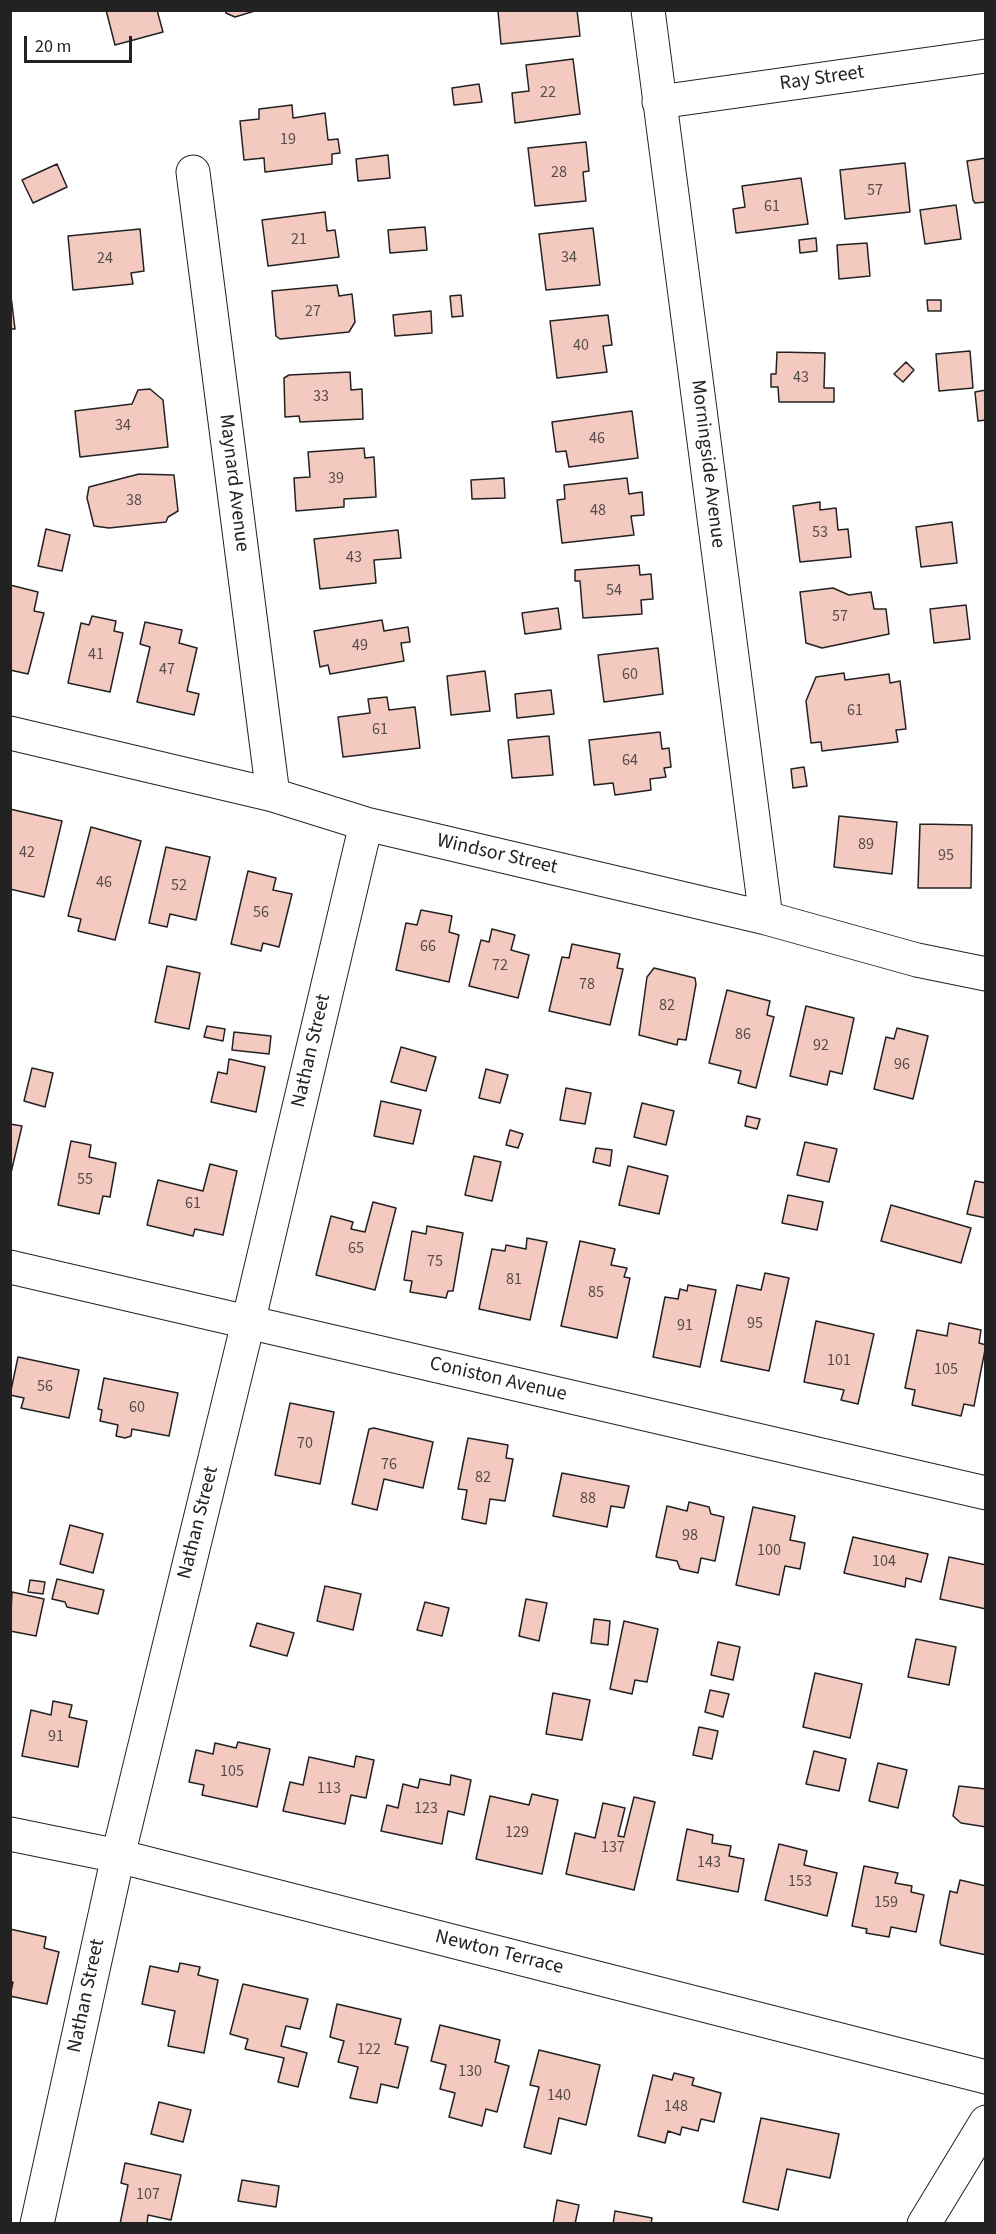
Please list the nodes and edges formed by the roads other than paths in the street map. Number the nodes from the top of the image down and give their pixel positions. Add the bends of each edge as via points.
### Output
1 (648, 10) edge
2 (986, 56) edge
3 (659, 102) junction
4 (193, 172) dead end
5 (10, 733) edge
6 (273, 795) junction
7 (366, 824) junction
8 (766, 918) junction
9 (986, 974) edge
10 (10, 1267) edge
11 (248, 1323) junction
12 (986, 1492) edge
13 (10, 1834) edge
14 (118, 1856) junction
15 (986, 2077) edge
16 (986, 2122) edge
17 (37, 2223) edge
18 (924, 2223) edge

1 - 3 street, Morningside Avenue
2 - 3 street, Ray Street
3 - 8 street, Morningside Avenue
4 - 6 street, Maynard Avenue
5 - 6 street, Windsor Street
6 - 7 street, Windsor Street
7 - 8 street, Windsor Street
7 - 11 street, Nathan Street
8 - 9 street, Windsor Street via 917,960
10 - 11 street, Coniston Avenue
11 - 12 street, Coniston Avenue
11 - 14 street, Nathan Street
13 - 14 street, Newton Terrace
14 - 15 street, Newton Terrace
14 - 17 street, Nathan Street
16 - 18 street

